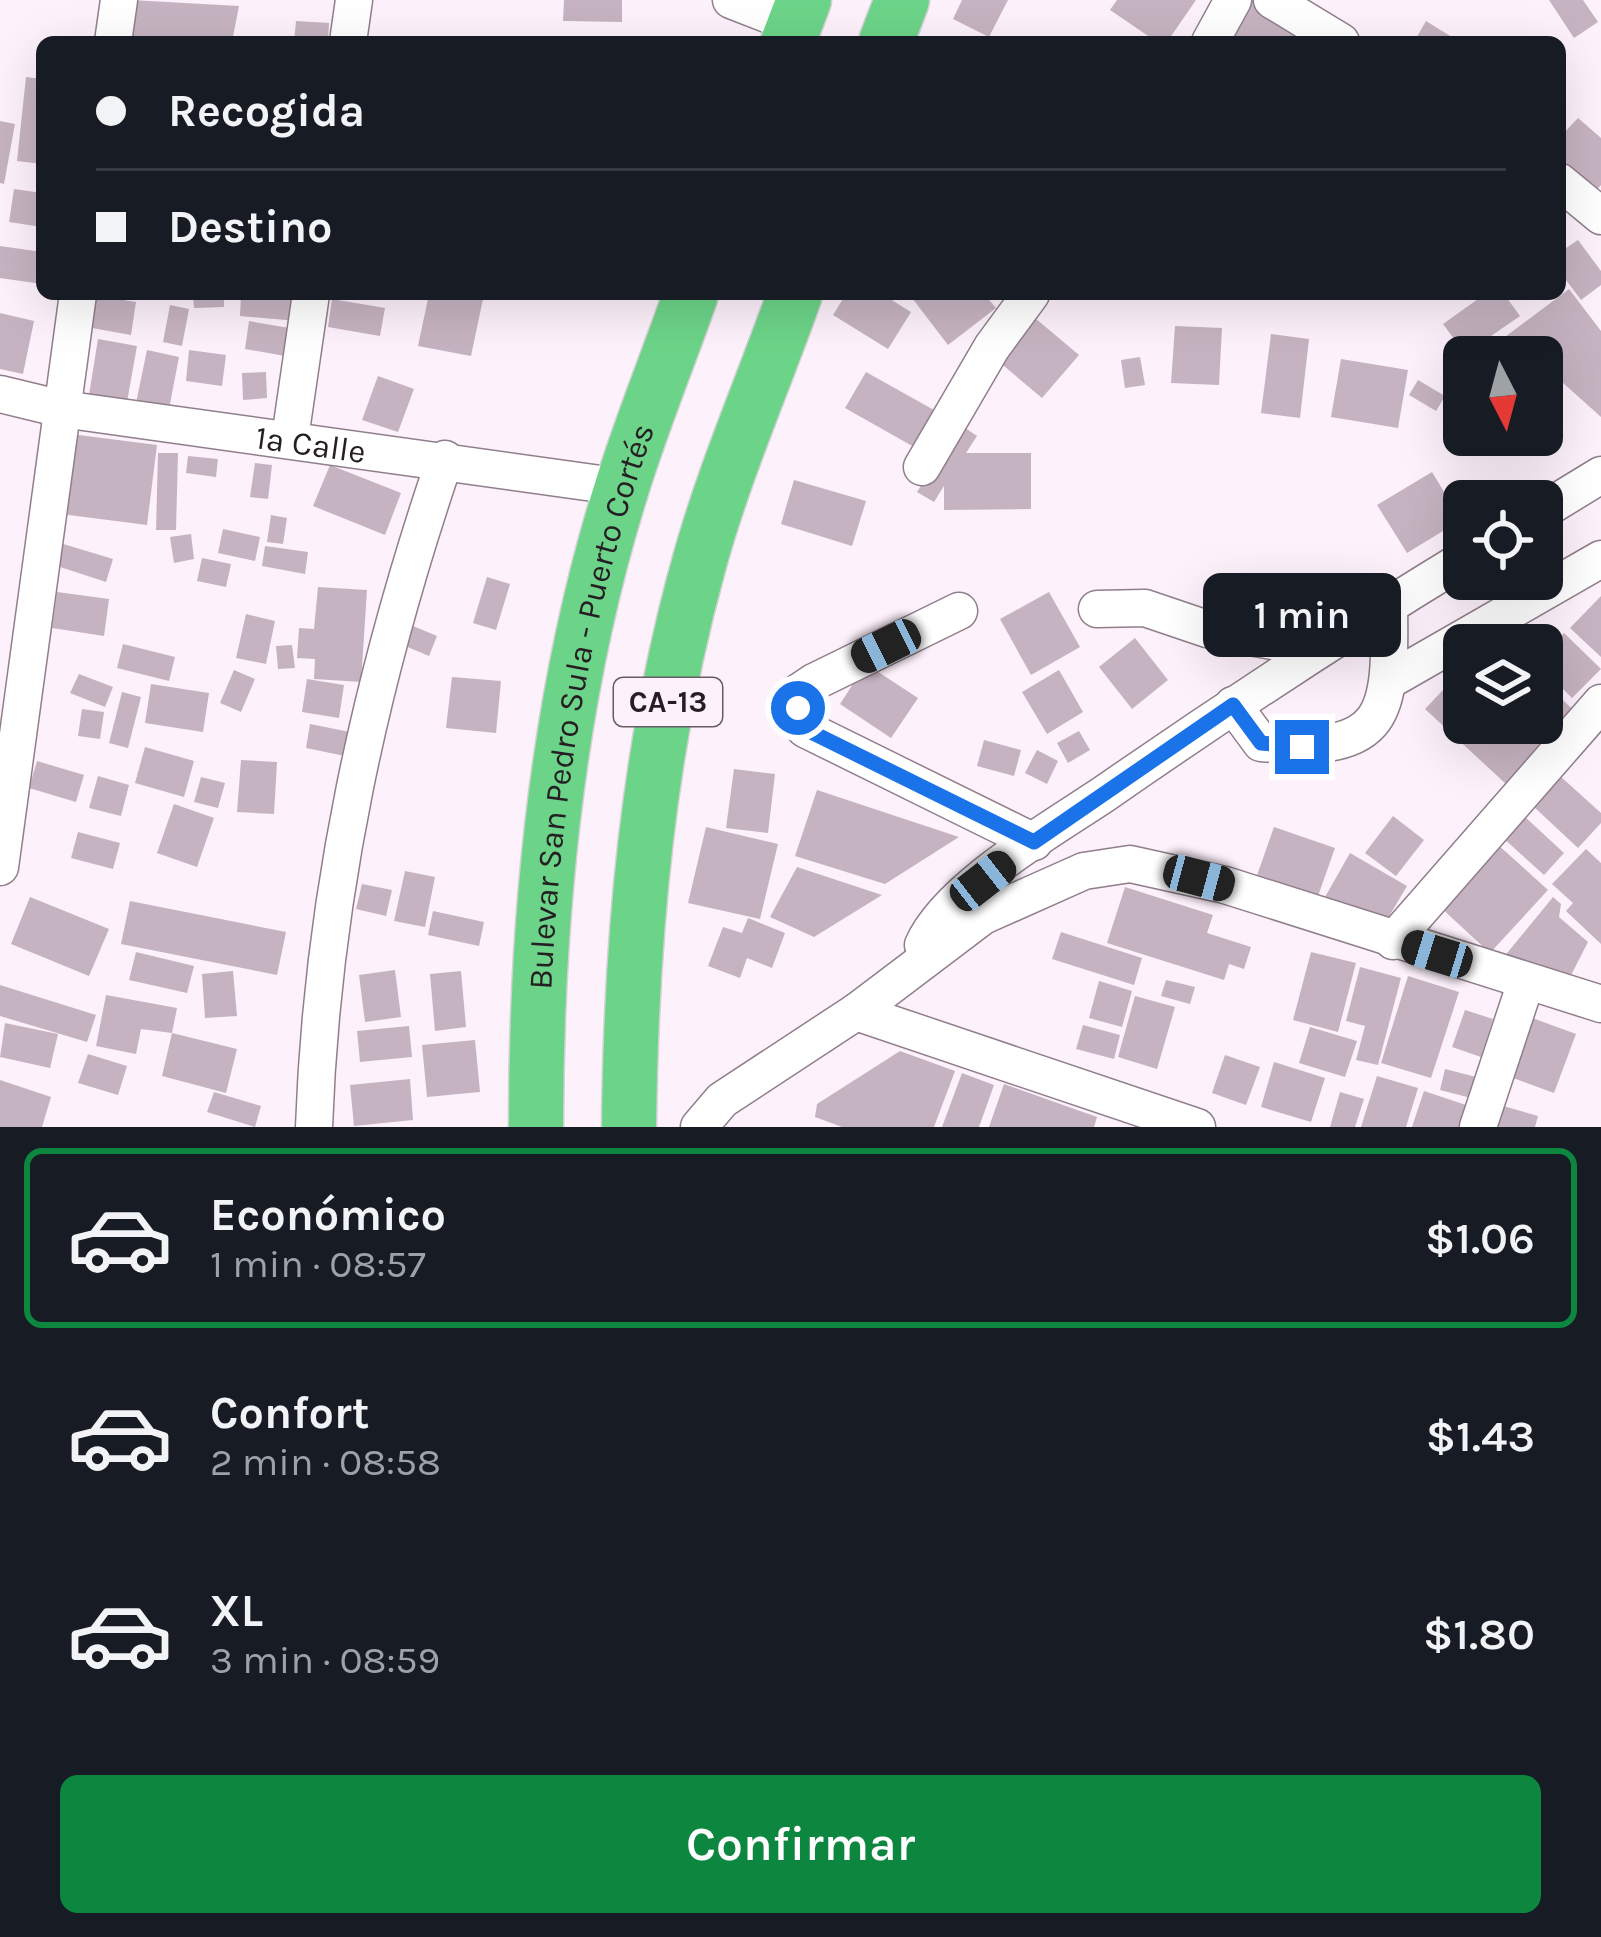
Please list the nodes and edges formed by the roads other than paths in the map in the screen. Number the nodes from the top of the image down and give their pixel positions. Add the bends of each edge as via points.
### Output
1 (119, 0) edge
2 (355, 0) edge
3 (731, 0) edge
4 (902, 0) edge
5 (1233, 0) edge
6 (1272, 0) edge
7 (796, 22) edge
8 (114, 36) edge
9 (349, 36) edge
10 (888, 36) edge
11 (1213, 36) edge
12 (1332, 36) edge
13 (1566, 187) edge
14 (1601, 216) edge
15 (77, 300) edge
16 (310, 300) edge
17 (689, 300) edge
18 (793, 300) edge
19 (1027, 300) edge
20 (0, 394) edge
21 (62, 409) junction
22 (290, 438) junction
23 (445, 459) junction
24 (922, 467) dead end
25 (1601, 475) edge
26 (622, 487) junction
27 (1563, 498) edge
28 (1601, 559) edge
29 (1443, 572) edge
30 (1388, 605) junction
31 (1097, 609) dead end
32 (959, 611) dead end
33 (1316, 649) junction
34 (1390, 680) junction
35 (1601, 704) edge
36 (1233, 705) junction
37 (1034, 842) junction
38 (0, 867) edge
39 (1393, 941) junction
40 (916, 968) junction
41 (1526, 982) junction
42 (1598, 998) edge
43 (856, 1012) junction
44 (314, 1127) edge
45 (536, 1127) edge
46 (629, 1127) edge
47 (699, 1127) edge
48 (1197, 1127) edge
49 (1478, 1127) edge

1 - 8 street
2 - 9 street
3 - 7 street
4 - 10 highway
5 - 11 street
6 - 12 street
13 - 14 street
15 - 21 street
16 - 22 street
17 - 26 highway, Bulevar San Pedro Sula - Puerto Cortés / CA-13
18 - 46 highway, CA-13 via 700,559 654,768 631,967
19 - 24 street
20 - 21 street, 1a Calle
21 - 22 street, 1a Calle
21 - 38 street
22 - 23 street, 1a Calle
23 - 26 street, 1a Calle
23 - 44 street via 394,610 347,819 318,1001
25 - 27 street
26 - 45 highway, Bulevar San Pedro Sula - Puerto Cortés / CA-13 via 578,675 550,861 536,1005
28 - 34 street
29 - 30 street
30 - 33 street
30 - 34 street
31 - 33 street via 1145,608
32 - 37 street via 799,692 799,718 805,729
33 - 36 street
34 - 36 street via 1384,709 1370,724 1302,747 1261,743
35 - 39 street
36 - 37 street
37 - 40 street via 958,901 925,939
39 - 40 street via 1226,885 1130,865 1034,889
39 - 41 street
40 - 43 street
41 - 42 street
41 - 49 street
43 - 47 street via 722,1100
43 - 48 street

